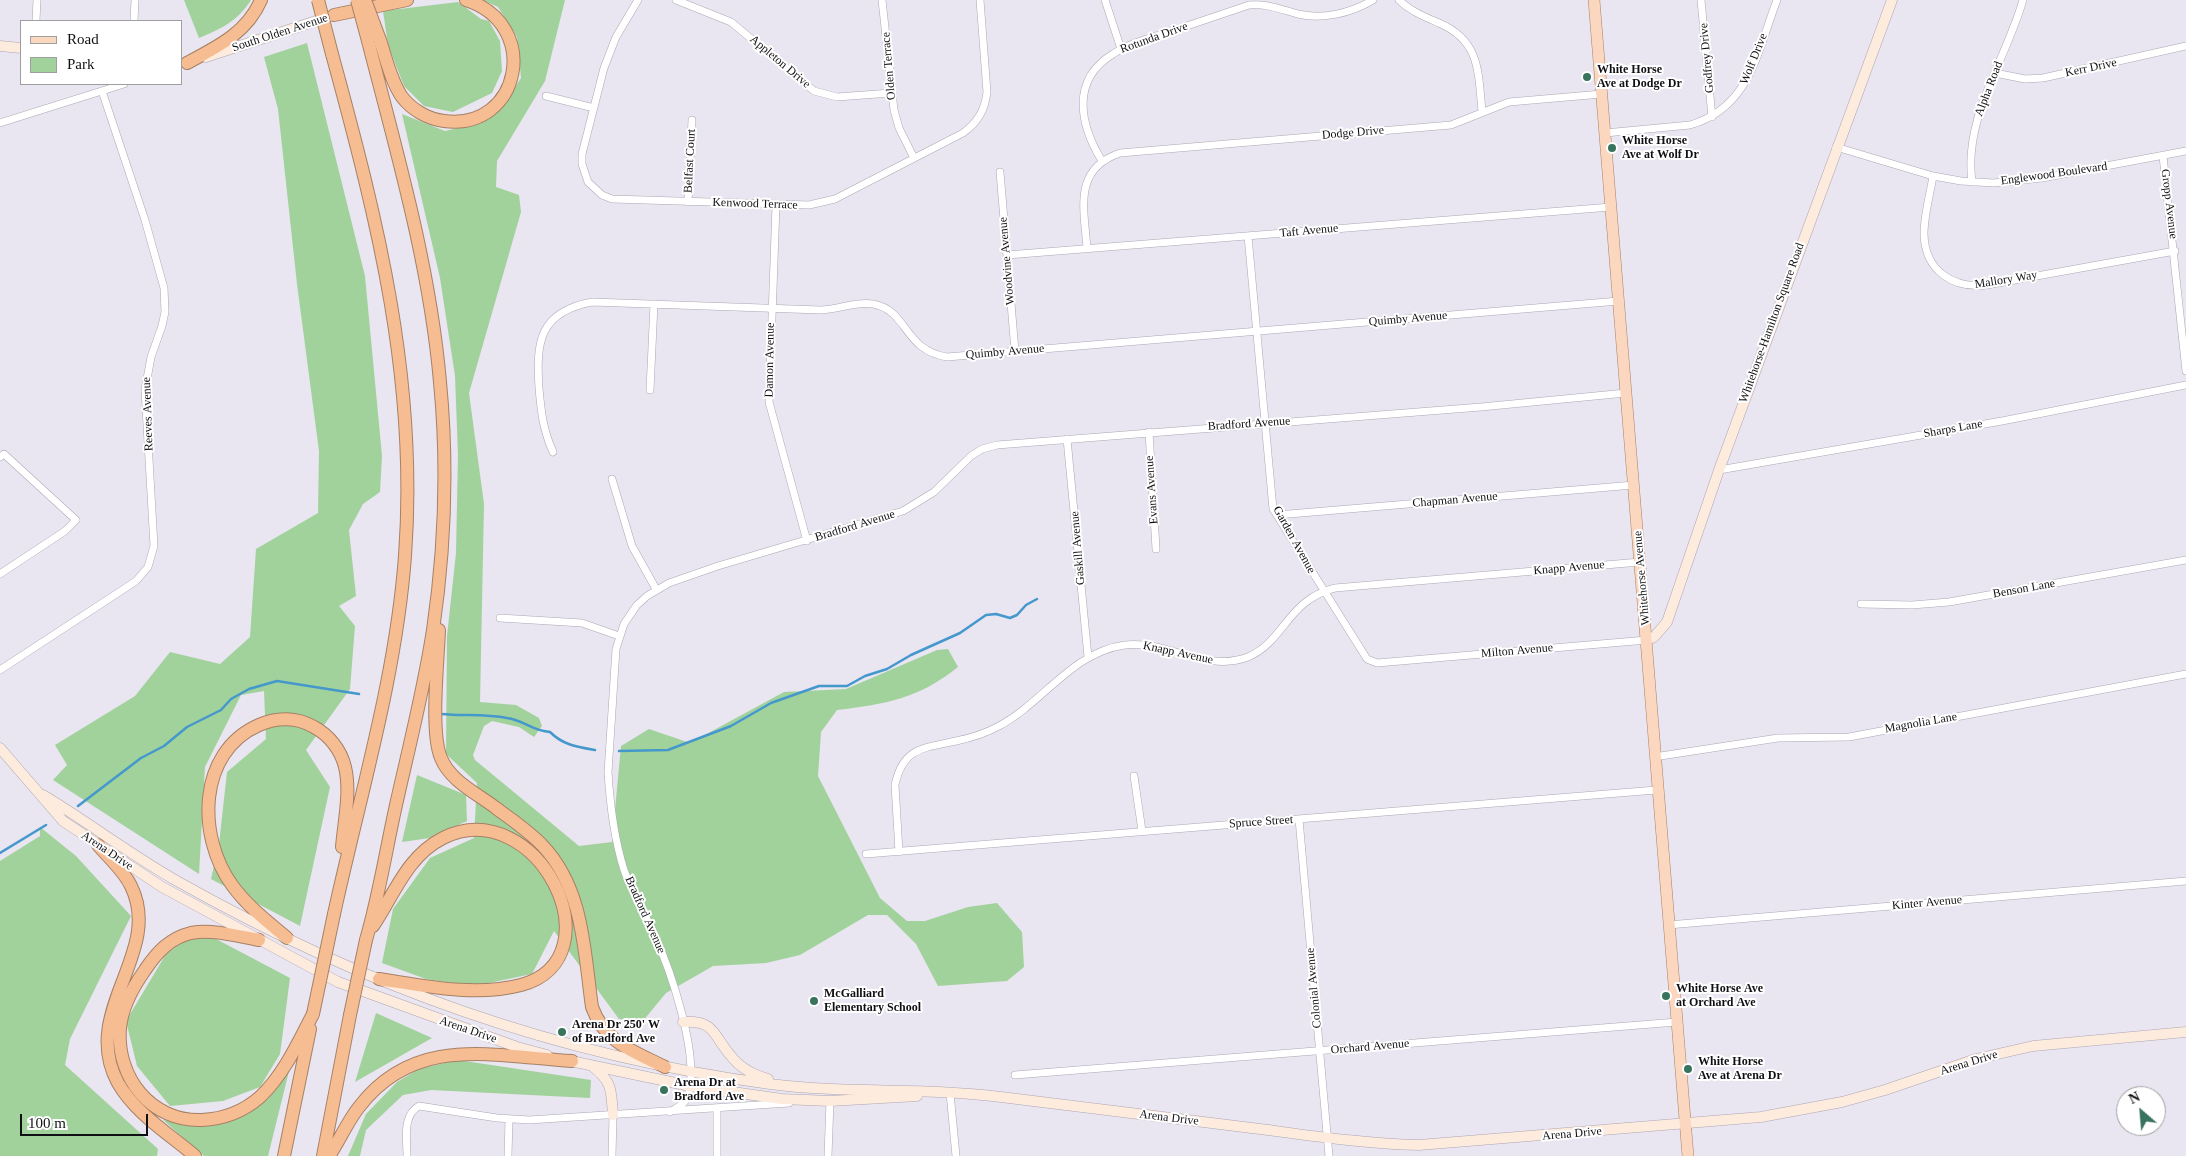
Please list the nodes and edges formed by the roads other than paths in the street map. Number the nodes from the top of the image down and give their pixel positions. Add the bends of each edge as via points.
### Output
1 (37, 0) edge
2 (135, 0) edge
3 (261, 0) edge
4 (318, 0) edge
5 (357, 0) edge
6 (365, 0) edge
7 (378, 0) edge
8 (407, 0) edge
9 (466, 0) edge
10 (638, 0) edge
11 (676, 0) edge
12 (882, 0) edge
13 (980, 0) edge
14 (1104, 0) edge
15 (1373, 0) edge
16 (1399, 0) edge
17 (1594, 0) edge
18 (1701, 0) edge
19 (1777, 0) edge
20 (1892, 0) edge
21 (2022, 0) edge
22 (1248, 2) edge
23 (334, 15) junction
24 (36, 20) edge
25 (134, 20) edge
26 (374, 40) junction
27 (0, 46) edge
28 (2186, 46) edge
29 (20, 48) edge
30 (1121, 49) junction
31 (183, 64) edge
32 (1995, 73) junction
33 (110, 86) edge
34 (102, 91) junction
35 (890, 94) junction
36 (1602, 94) junction
37 (546, 96) dead end
38 (594, 108) junction
39 (1482, 111) junction
40 (1712, 117) junction
41 (692, 120) dead end
42 (0, 123) edge
43 (1605, 133) junction
44 (1836, 147) junction
45 (2186, 151) edge
46 (2163, 156) junction
47 (914, 158) junction
48 (1102, 161) junction
49 (1000, 172) dead end
50 (1933, 176) junction
51 (1972, 182) junction
52 (688, 202) junction
53 (776, 205) junction
54 (1611, 207) junction
55 (1248, 236) junction
56 (1087, 248) junction
57 (2174, 250) junction
58 (1007, 255) junction
59 (1619, 301) junction
60 (654, 304) junction
61 (771, 307) junction
62 (1257, 331) junction
63 (1015, 351) junction
64 (2186, 371) edge
65 (2186, 385) edge
66 (650, 390) dead end
67 (1626, 393) junction
68 (1265, 423) junction
69 (1148, 432) junction
70 (1067, 439) junction
71 (553, 452) dead end
72 (2, 455) edge
73 (1719, 470) junction
74 (612, 479) dead end
75 (1634, 484) junction
76 (1277, 516) junction
77 (806, 541) junction
78 (442, 543) junction
79 (1156, 548) dead end
80 (2186, 560) edge
81 (1640, 562) junction
82 (0, 574) edge
83 (656, 589) junction
84 (1323, 591) junction
85 (1861, 604) dead end
86 (500, 618) dead end
87 (619, 636) junction
88 (1647, 640) junction
89 (1088, 657) junction
90 (1388, 662) joint
91 (0, 670) edge
92 (2186, 674) edge
93 (0, 748) edge
94 (1654, 757) junction
95 (1134, 776) dead end
96 (1656, 790) junction
97 (42, 795) junction
98 (1299, 819) junction
99 (1142, 831) junction
100 (98, 845) junction
101 (900, 852) junction
102 (866, 854) dead end
103 (2186, 881) edge
104 (340, 887) junction
105 (1668, 925) junction
106 (367, 937) junction
107 (287, 938) junction
108 (259, 940) junction
109 (378, 979) junction
110 (313, 1014) junction
111 (683, 1022) junction
112 (1678, 1022) junction
113 (2186, 1032) edge
114 (1320, 1051) junction
115 (572, 1061) junction
116 (590, 1064) junction
117 (665, 1067) junction
118 (692, 1071) junction
119 (1015, 1075) dead end
120 (690, 1086) junction
121 (790, 1086) junction
122 (950, 1093) junction
123 (814, 1101) junction
124 (830, 1101) junction
125 (718, 1109) junction
126 (670, 1112) junction
127 (613, 1115) junction
128 (509, 1119) junction
129 (1685, 1125) junction
130 (1328, 1138) junction
131 (195, 1156) edge
132 (284, 1156) edge
133 (323, 1156) edge
134 (329, 1156) edge
135 (407, 1156) edge
136 (508, 1156) edge
137 (612, 1156) edge
138 (717, 1156) edge
139 (828, 1156) edge
140 (956, 1156) edge
141 (1329, 1156) edge
142 (1688, 1156) edge

1 - 24 street
2 - 25 street
3 - 31 highway via 250,20 225,43
4 - 104 highway, bridge via 360,159 394,311 404,387 408,472 405,556 397,624
5 - 26 highway, bridge
6 - 26 highway, bridge
7 - 23 main road, South Olden Avenue
8 - 23 highway
9 - 26 highway via 481,6 502,24 514,58 507,90 492,108 482,114 450,122 418,112 396,86
10 - 38 street, Kenwood Terrace via 612,46
11 - 35 street, Appleton Drive via 730,22 814,91 837,97
12 - 35 street, Olden Terrace
13 - 47 street, Kenwood Terrace via 987,92 983,112 963,133
14 - 30 street
15 - 22 street, Rotunda Drive via 1348,12 1318,16
16 - 39 street via 1455,32 1471,49 1479,73
17 - 36 main road, Whitehorse Avenue
18 - 40 street, Godfrey Drive
19 - 40 street, Wolf Drive via 1747,81 1732,102
20 - 44 main road, Whitehorse-Hamilton Square Road
21 - 32 street, Alpha Road
22 - 30 street, Rotunda Drive
23 - 31 main road, South Olden Avenue
26 - 78 highway via 433,322 444,436
27 - 29 main road
28 - 32 street, Kerr Drive via 2043,78 2025,79
30 - 48 street, Rotunda Drive via 1099,65 1083,98 1087,132
32 - 51 street, Alpha Road via 1975,127 1970,161
33 - 34 street
34 - 42 street
34 - 91 street, Reeves Avenue via 164,288 165,312 151,356 145,390 154,536 152,557 136,581
35 - 47 street, Olden Terrace via 899,128
36 - 39 street, Dodge Drive via 1509,102
36 - 43 main road, Whitehorse Avenue
37 - 38 street
38 - 52 street, Kenwood Terrace via 582,164 594,189 612,199
39 - 48 street, Dodge Drive via 1451,125 1126,152
40 - 43 street, Wolf Drive via 1690,125
41 - 52 street, Belfast Court
43 - 54 main road, Whitehorse Avenue
44 - 50 street, Englewood Boulevard
44 - 73 main road, Whitehorse-Hamilton Square Road
45 - 46 street, Englewood Boulevard
46 - 51 street, Englewood Boulevard via 2016,182
46 - 57 street, Gropp Avenue
47 - 53 street, Kenwood Terrace via 823,204
48 - 56 street via 1090,175 1084,192
49 - 58 street, Woodvine Avenue
50 - 51 street, Englewood Boulevard
50 - 57 street, Mallory Way via 1924,232 1925,247 1936,268 1953,282 1988,285
52 - 53 street, Kenwood Terrace
53 - 61 street, Damon Avenue
54 - 55 street, Taft Avenue
54 - 59 main road, Whitehorse Avenue
55 - 56 street, Taft Avenue
55 - 62 street, Garden Avenue
56 - 58 street, Taft Avenue
57 - 64 street, Gropp Avenue
58 - 63 street, Woodvine Avenue
59 - 62 street, Quimby Avenue
59 - 67 main road, Whitehorse Avenue
60 - 61 street, Quimby Avenue
60 - 66 street
60 - 71 street, Quimby Avenue via 582,304 564,311 547,328 538,347 537,361 541,421
61 - 63 street, Quimby Avenue via 822,310 872,304 889,310 919,346 937,355 947,357
61 - 77 street, Damon Avenue via 769,402
62 - 63 street, Quimby Avenue
62 - 68 street, Garden Avenue
65 - 73 street, Sharps Lane
67 - 68 street, Bradford Avenue
67 - 75 main road, Whitehorse Avenue
68 - 69 street, Bradford Avenue
68 - 76 street, Garden Avenue via 1273,509
69 - 70 street, Bradford Avenue
69 - 79 street, Evans Avenue
70 - 77 street, Bradford Avenue via 982,449 934,492 903,511
70 - 89 street, Gaskill Avenue
72 - 82 street via 76,520 65,531
73 - 88 main road, Whitehorse-Hamilton Square Road via 1667,622
74 - 83 street via 632,546
75 - 76 street, Chapman Avenue
75 - 81 main road, Whitehorse Avenue
76 - 84 street, Garden Avenue
77 - 83 street, Bradford Avenue via 718,566
78 - 106 highway via 424,682
78 - 117 highway via 436,739 442,761 455,778 533,836 553,858 576,905 596,1017 610,1037
80 - 85 street, Benson Lane via 1948,602
81 - 84 street, Knapp Avenue
81 - 88 main road, Whitehorse Avenue
83 - 87 street, Bradford Avenue via 637,605
84 - 89 street, Knapp Avenue via 1296,609 1269,643 1237,660 1212,661 1141,644 1113,647
84 - 90 street, Garden Avenue via 1367,659
86 - 87 street via 582,623
87 - 111 street, Bradford Avenue via 608,772 611,814 624,869 664,956
88 - 90 street, Milton Avenue
88 - 94 main road, Whitehorse Avenue
89 - 101 street, Knapp Avenue via 1000,726 971,738 922,747 908,757 895,785
92 - 94 street, Magnolia Lane via 1849,736 1778,738
93 - 97 main road, Arena Drive
94 - 96 main road, Whitehorse Avenue
95 - 99 street
96 - 98 street, Spruce Street
96 - 105 main road, Whitehorse Avenue
97 - 100 main road, Arena Drive via 63,821
97 - 107 main road, Arena Drive via 176,880
98 - 99 street, Spruce Street
98 - 114 street, Colonial Avenue
99 - 101 street, Spruce Street
100 - 108 main road, Arena Drive via 162,887
100 - 131 highway via 128,881 139,912 137,940 110,1016 107,1044 112,1070 135,1106
101 - 102 street, Spruce Street
103 - 105 street, Kinter Avenue
104 - 107 highway via 347,779 341,756 332,741 319,730 299,721 276,720 254,728 232,744 217,766 210,794 209,826 217,858 232,885 245,901
104 - 110 highway, bridge
105 - 112 main road, Whitehorse Avenue
106 - 109 highway via 404,872 416,858 442,838 468,831 493,832 521,844 549,875 563,905 565,936 557,957 542,974 523,984 470,990
106 - 133 highway, bridge
107 - 109 main road, Arena Drive
108 - 110 highway via 193,933 171,941 155,956 128,999 120,1028 122,1058 137,1091 156,1108 181,1119 209,1120 237,1112 259,1098 278,1076
108 - 115 main road, Arena Drive via 338,982 517,1047
109 - 117 main road, Arena Drive via 509,1028 576,1048
110 - 132 highway
111 - 118 street, Bradford Avenue
111 - 121 main road via 699,1022 712,1028 725,1050 743,1067
112 - 114 street, Orchard Avenue
112 - 129 main road, Whitehorse Avenue
113 - 129 main road, Arena Drive via 2033,1046 1976,1059 1842,1102 1761,1117
114 - 119 street, Orchard Avenue via 1062,1075
114 - 130 street, Colonial Avenue
115 - 116 main road, Arena Drive
115 - 134 highway via 463,1054 423,1059 398,1071 374,1091 359,1107
116 - 120 main road, Arena Drive
116 - 127 main road via 610,1084
117 - 118 main road, Arena Drive
118 - 120 street, Bradford Avenue
118 - 121 main road, Arena Drive
120 - 123 main road, Arena Drive
120 - 126 street, Bradford Avenue via 680,1107
121 - 122 main road, Arena Drive
122 - 124 main road, Arena Drive
122 - 130 main road, Arena Drive
122 - 140 street
123 - 124 main road, Arena Drive
123 - 125 street
124 - 139 street
125 - 126 street
125 - 138 street
126 - 127 street
127 - 128 street
127 - 137 street
128 - 135 street via 419,1106 408,1118
128 - 136 street
129 - 130 main road, Arena Drive via 1419,1145
129 - 142 main road, Whitehorse Avenue
130 - 141 street, Colonial Avenue

